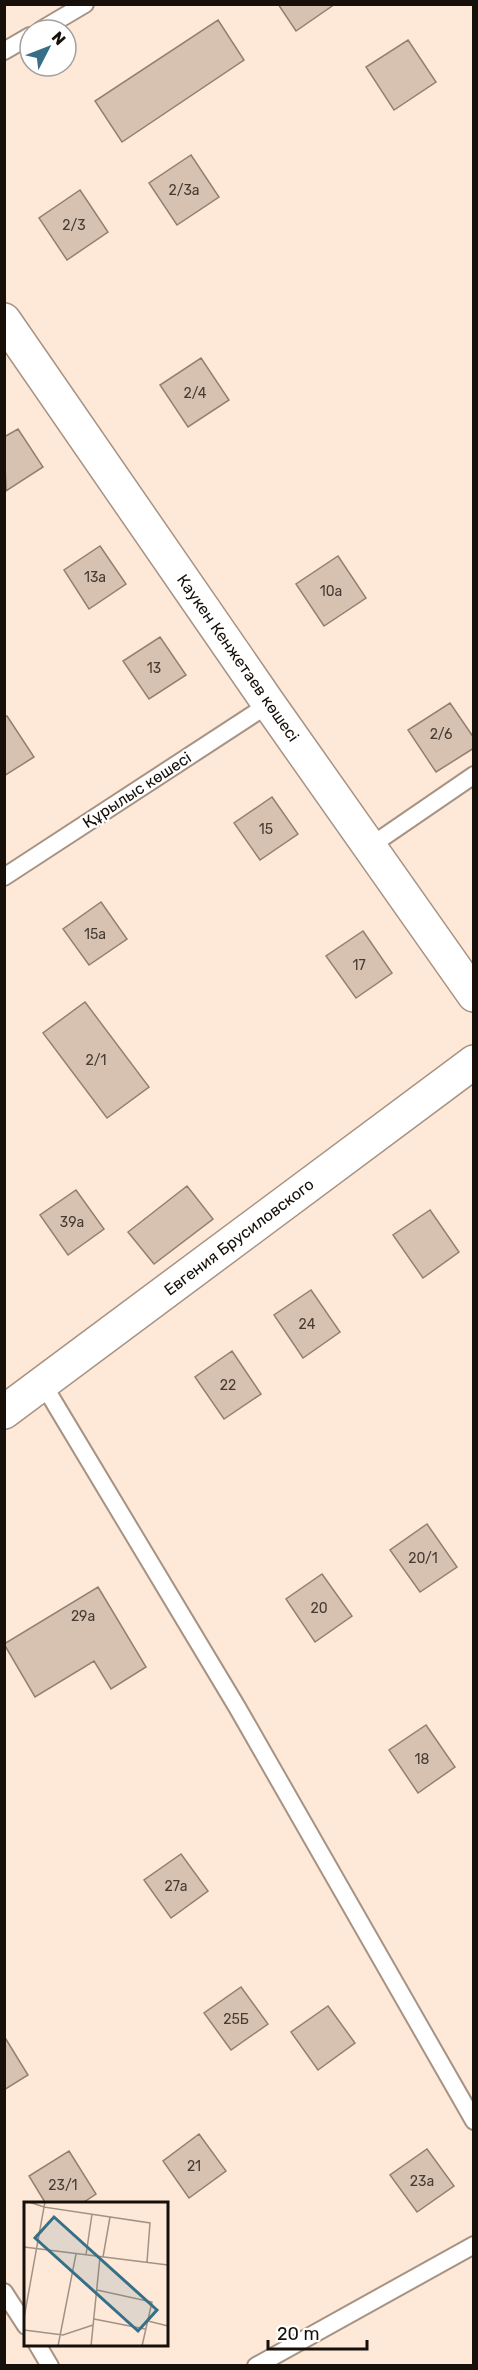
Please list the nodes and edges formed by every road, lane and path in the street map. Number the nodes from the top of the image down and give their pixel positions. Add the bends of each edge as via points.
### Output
1 (85, 4) edge
2 (61, 18) edge
3 (18, 43) edge
4 (4, 51) edge
5 (4, 320) edge
6 (269, 704) junction
7 (474, 775) edge
8 (369, 846) junction
9 (4, 877) edge
10 (474, 995) edge
11 (474, 1062) edge
12 (43, 1384) junction
13 (4, 1412) edge
14 (474, 2121) edge
15 (474, 2245) edge
16 (4, 2292) edge
17 (24, 2323) edge
18 (38, 2346) edge
19 (50, 2366) edge
20 (256, 2366) edge

1 - 2 lane
3 - 4 lane
5 - 6 street, Каукен Кенжетаев көшесі
6 - 8 street, Каукен Кенжетаев көшесі
6 - 9 lane, Құрылыс көшесі
7 - 8 lane
8 - 10 street, Каукен Кенжетаев көшесі
11 - 12 street, Евгения Брусиловского
12 - 13 street, Евгения Брусиловского
12 - 14 lane via 237,1707
15 - 20 lane
16 - 17 lane
18 - 19 lane

